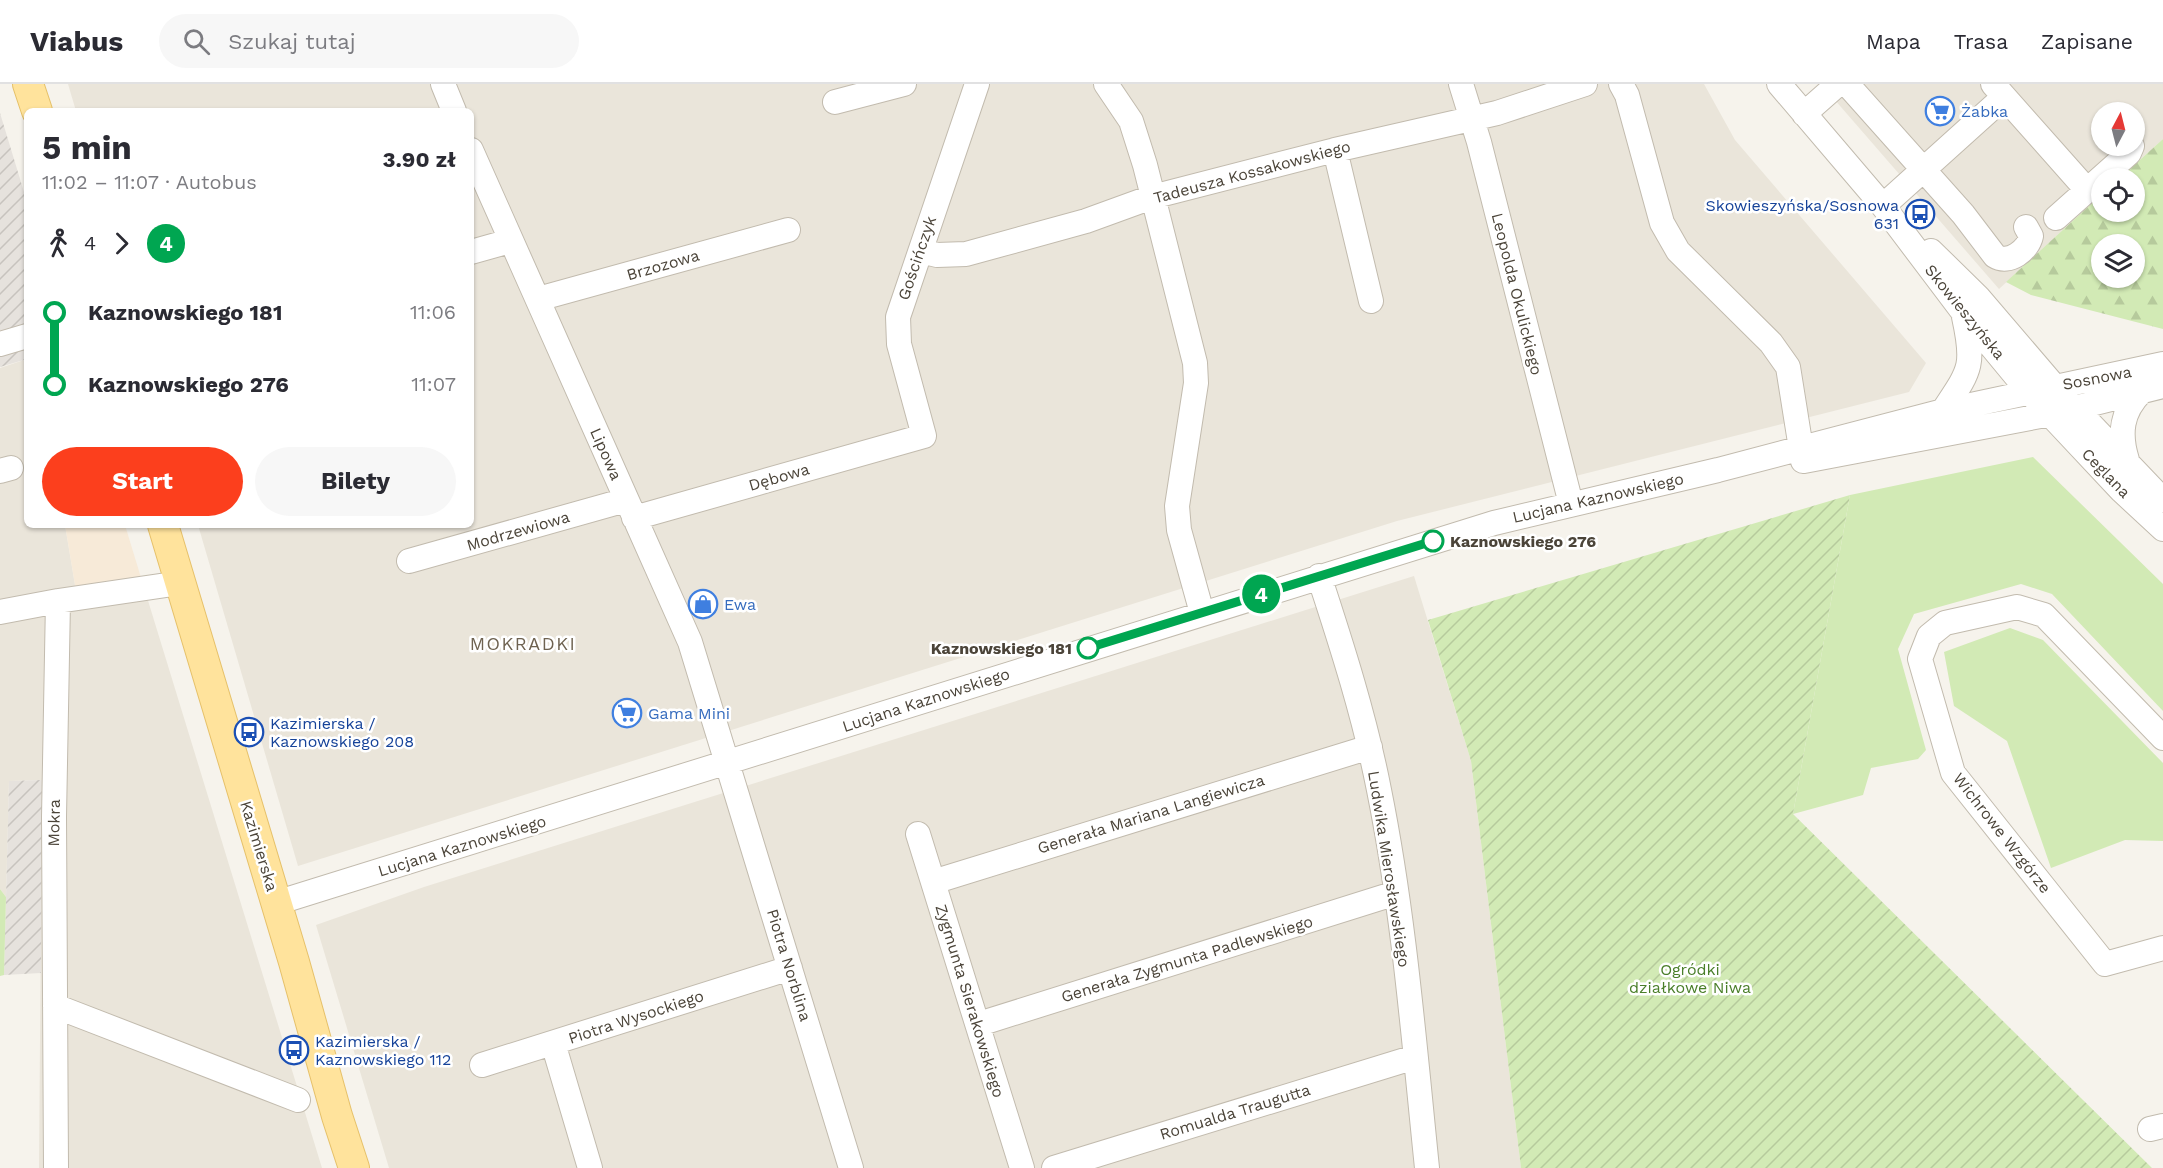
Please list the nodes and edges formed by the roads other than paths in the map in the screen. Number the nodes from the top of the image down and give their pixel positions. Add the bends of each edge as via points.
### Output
1 (28, 84) edge
2 (443, 84) edge
3 (903, 84) edge
4 (977, 84) edge
5 (1106, 84) edge
6 (1461, 84) edge
7 (1585, 84) edge
8 (1621, 84) edge
9 (1779, 84) edge
10 (1838, 84) edge
11 (1848, 84) edge
12 (1999, 91) edge
13 (835, 102) dead end
14 (36, 108) edge
15 (453, 108) edge
16 (1804, 114) junction
17 (1471, 118) junction
18 (1335, 150) junction
19 (2126, 156) edge
20 (474, 157) edge
21 (1923, 170) junction
22 (2086, 190) junction
23 (1152, 197) junction
24 (1883, 206) junction
25 (2056, 218) dead end
26 (2026, 227) dead end
27 (788, 230) dead end
28 (510, 241) junction
29 (921, 250) junction
30 (474, 251) edge
31 (538, 298) junction
32 (1371, 301) dead end
33 (1963, 312) junction
34 (24, 337) edge
35 (0, 344) edge
36 (2163, 364) edge
37 (2055, 387) junction
38 (2152, 389) edge
39 (2030, 393) junction
40 (2076, 408) junction
41 (1943, 411) junction
42 (2051, 414) junction
43 (924, 436) joint
44 (1802, 454) junction
45 (2127, 460) junction
46 (2163, 500) edge
47 (1571, 504) junction
48 (630, 509) junction
49 (164, 528) edge
50 (2163, 529) edge
51 (409, 561) dead end
52 (1319, 576) junction
53 (180, 583) junction
54 (58, 601) junction
55 (0, 612) edge
56 (1202, 613) junction
57 (2163, 738) edge
58 (1370, 747) junction
59 (727, 762) junction
60 (918, 834) dead end
61 (933, 882) junction
62 (1396, 893) junction
63 (276, 903) junction
64 (2163, 948) edge
65 (790, 968) junction
66 (55, 1006) junction
67 (979, 1024) junction
68 (553, 1043) junction
69 (1415, 1057) junction
70 (482, 1065) dead end
71 (298, 1100) dead end
72 (56, 1168) edge
73 (354, 1168) edge
74 (590, 1168) edge
75 (851, 1168) edge
76 (1022, 1168) edge
77 (1054, 1168) edge
78 (1427, 1168) edge

1 - 14 main road
2 - 15 street
3 - 13 street
4 - 29 street, Gościńczyk
5 - 23 street via 1131,121
6 - 17 street, Leopolda Okulickiego
7 - 17 street, Tadeusza Kossakowskiego
8 - 44 street via 1662,223 1678,251 1781,355 1788,367
9 - 16 street, Skowieszyńska
10 - 16 street
11 - 21 street
12 - 21 street
12 - 22 street
16 - 24 street, Skowieszyńska
17 - 18 street, Tadeusza Kossakowskiego
17 - 47 street, Leopolda Okulickiego
18 - 23 street, Tadeusza Kossakowskiego
18 - 32 street
19 - 22 street
20 - 28 street, Lipowa
21 - 24 street
21 - 26 street via 2001,260 2011,259 2029,244 2031,236
22 - 25 street
23 - 29 street, Tadeusza Kossakowskiego via 1086,221 966,254 937,255
23 - 56 street via 1195,363 1196,383 1177,506 1179,530
24 - 33 street, Skowieszyńska
24 - 37 street, Skowieszyńska via 1978,297
27 - 31 street, Brzozowa
28 - 30 street
28 - 31 street, Lipowa
29 - 43 street, Gościńczyk via 901,306 898,329
31 - 48 street, Lipowa
33 - 39 street, Skowieszyńska
33 - 41 street via 1971,350 1968,370
34 - 35 street
36 - 37 street, Sosnowa
37 - 39 street, Sosnowa
37 - 40 street, Ceglana
38 - 40 street, Sosnowa
38 - 45 street via 2131,402 2124,419 2121,438
39 - 41 street, Lucjana Kaznowskiego
39 - 42 street, Skowieszyńska
40 - 42 street, Sosnowa
40 - 45 street, Ceglana
41 - 44 street, Lucjana Kaznowskiego
42 - 44 street, Lucjana Kaznowskiego
42 - 50 street, Ceglana
43 - 48 street, Dębowa
44 - 47 street, Lucjana Kaznowskiego
45 - 46 street, Ceglana
47 - 52 street, Lucjana Kaznowskiego
48 - 51 street, Modrzewiowa
48 - 59 street, Lipowa via 690,642
49 - 53 main road, Kazimierska
52 - 56 street, Lucjana Kaznowskiego
52 - 58 street, Ludwika Mierosławskiego
53 - 54 street
53 - 63 main road, Kazimierska
54 - 55 street
54 - 66 street, Mokra
56 - 59 street, Lucjana Kaznowskiego
57 - 64 street, Wichrowe Wzgórze via 2044,615 2017,607 1945,623 1929,636 1920,658 1953,773 2105,964
58 - 61 street, Generała Mariana Langiewicza
58 - 62 street, Ludwika Mierosławskiego
59 - 63 street, Lucjana Kaznowskiego
59 - 65 street, Piotra Norblina
60 - 61 street, Zygmunta Sierakowskiego
61 - 67 street, Zygmunta Sierakowskiego
62 - 67 street, Generała Zygmunta Padlewskiego
62 - 69 street, Ludwika Mierosławskiego
63 - 73 main road, Kazimierska
65 - 68 street, Piotra Wysockiego
65 - 75 street, Piotra Norblina
66 - 71 street
66 - 72 street, Mokra
67 - 76 street, Zygmunta Sierakowskiego
68 - 70 street, Piotra Wysockiego
68 - 74 street
69 - 77 street, Romualda Traugutta
69 - 78 street, Ludwika Mierosławskiego

